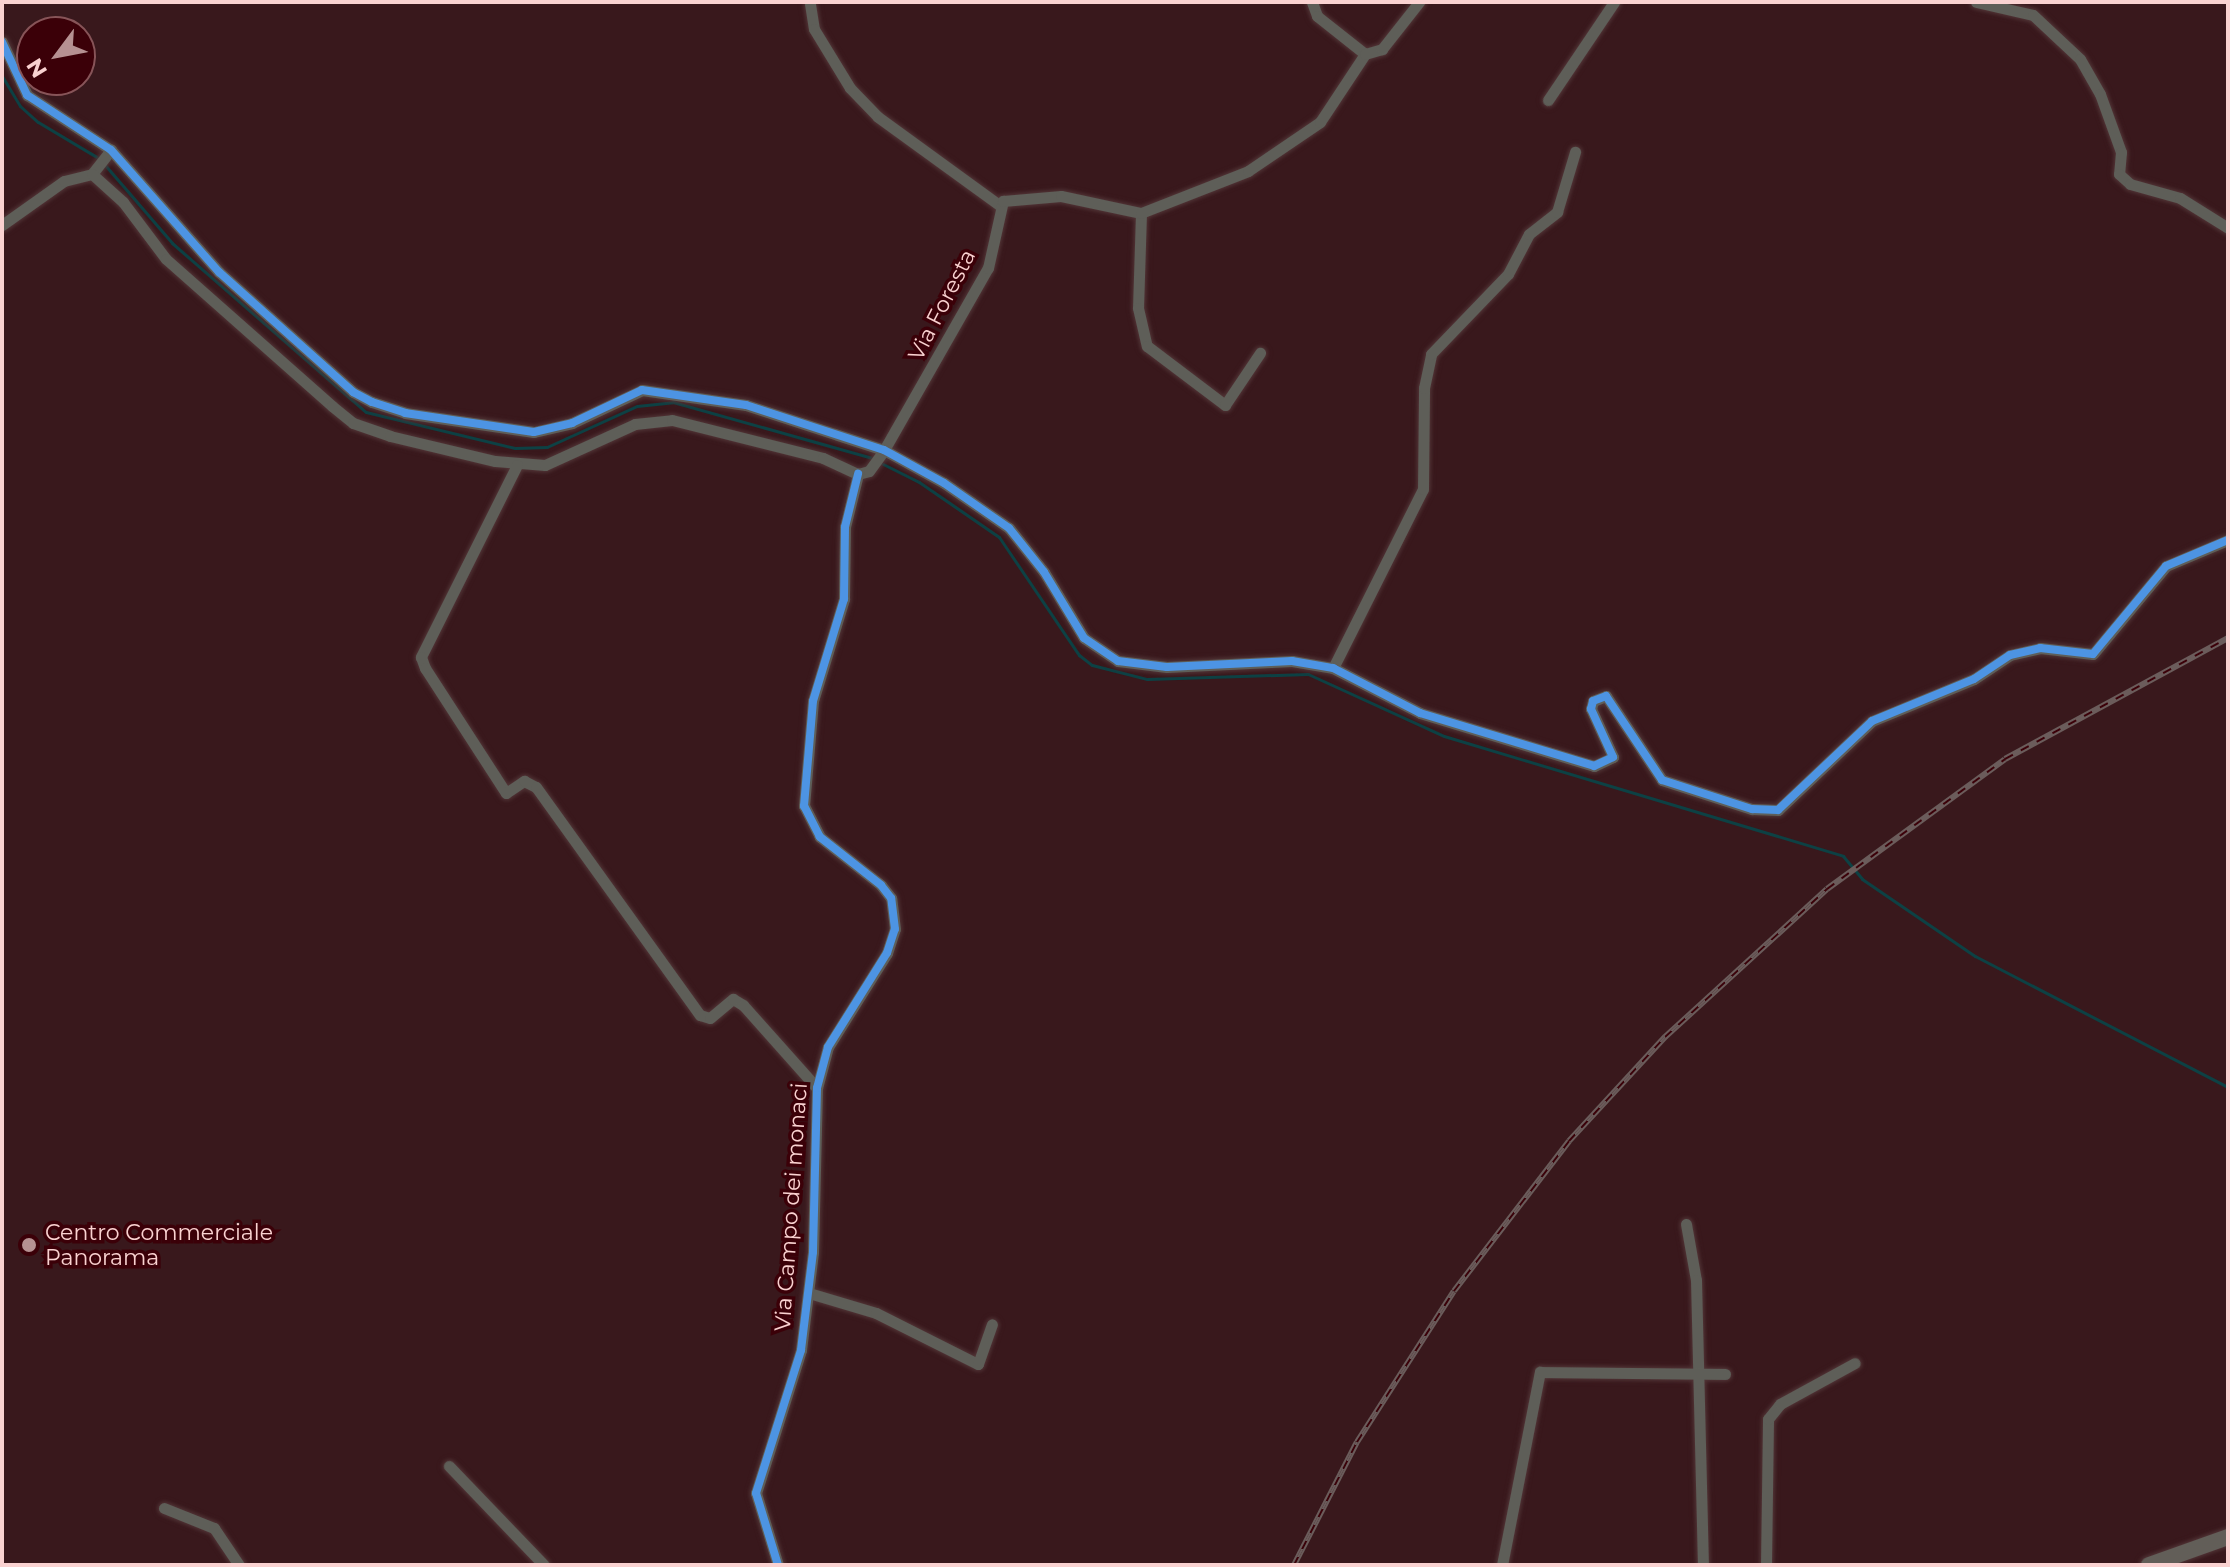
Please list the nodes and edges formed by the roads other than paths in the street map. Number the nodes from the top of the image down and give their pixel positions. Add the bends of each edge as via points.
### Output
1 (1312, 2) edge
2 (1419, 2) edge
3 (1614, 2) edge
4 (1976, 2) edge
5 (810, 4) edge
6 (2, 42) edge
7 (1365, 54) junction
8 (1548, 100) dead end
9 (110, 152) junction
10 (1575, 152) dead end
11 (94, 171) junction
12 (999, 205) junction
13 (1141, 213) junction
14 (2, 225) edge
15 (2228, 228) edge
16 (1260, 353) dead end
17 (882, 452) junction
18 (517, 465) junction
19 (864, 472) junction
20 (2228, 540) edge
21 (1333, 668) junction
22 (817, 1088) junction
23 (1686, 1224) dead end
24 (809, 1293) junction
25 (992, 1324) dead end
26 (1855, 1363) dead end
27 (1698, 1374) junction
28 (1725, 1374) dead end
29 (449, 1466) dead end
30 (164, 1508) dead end
31 (2228, 1537) edge
32 (239, 1565) edge
33 (544, 1565) edge
34 (778, 1565) edge
35 (1502, 1565) edge
36 (1703, 1565) edge
37 (1766, 1565) edge
38 (2149, 1565) edge

1 - 7 street via 1317,16
2 - 7 street via 1382,49
3 - 8 street
4 - 15 street via 2033,15 2080,59 2100,94 2121,152 2119,174 2130,184 2180,198
5 - 12 street via 814,29 850,88 878,117
6 - 9 street via 27,95
7 - 13 street via 1320,122 1248,171
9 - 11 street
9 - 17 street via 219,272 353,392 372,402 405,413 534,432 572,423 642,390 695,394
10 - 21 street via 1557,212 1529,234 1508,274 1431,354 1424,388 1423,489
11 - 14 street via 64,181
11 - 18 street via 166,259 353,423
12 - 13 street via 1061,196
12 - 17 street, Via Foresta via 988,268
13 - 16 street via 1138,308 1147,346 1225,405
17 - 19 street, Via Foresta
17 - 21 street via 1009,528 1044,572 1084,638 1109,658 1146,666 1292,661
18 - 19 street via 565,458 651,419 769,442
18 - 22 street via 421,657 425,668 506,793 524,781 536,787 700,1015 710,1018 733,999 743,1005
19 - 22 street, Via Campo dei monaci via 845,527 844,599 813,701 804,806 820,837 891,898 895,929 887,953 828,1047
20 - 21 street via 2166,566 2093,654 2040,648 2010,655 1974,679 1882,717 1858,731 1769,813 1662,780 1606,696 1593,701 1591,709 1613,757 1594,766 1420,713
22 - 24 street, Via Campo dei monaci
23 - 27 street via 1696,1280
24 - 25 street via 876,1313 978,1364
24 - 34 street, Via Campo dei monaci via 801,1350 756,1493
26 - 37 street via 1780,1404 1768,1419
27 - 28 street
27 - 35 street via 1540,1372
27 - 36 street
29 - 33 street
30 - 32 street via 214,1528
31 - 38 street

